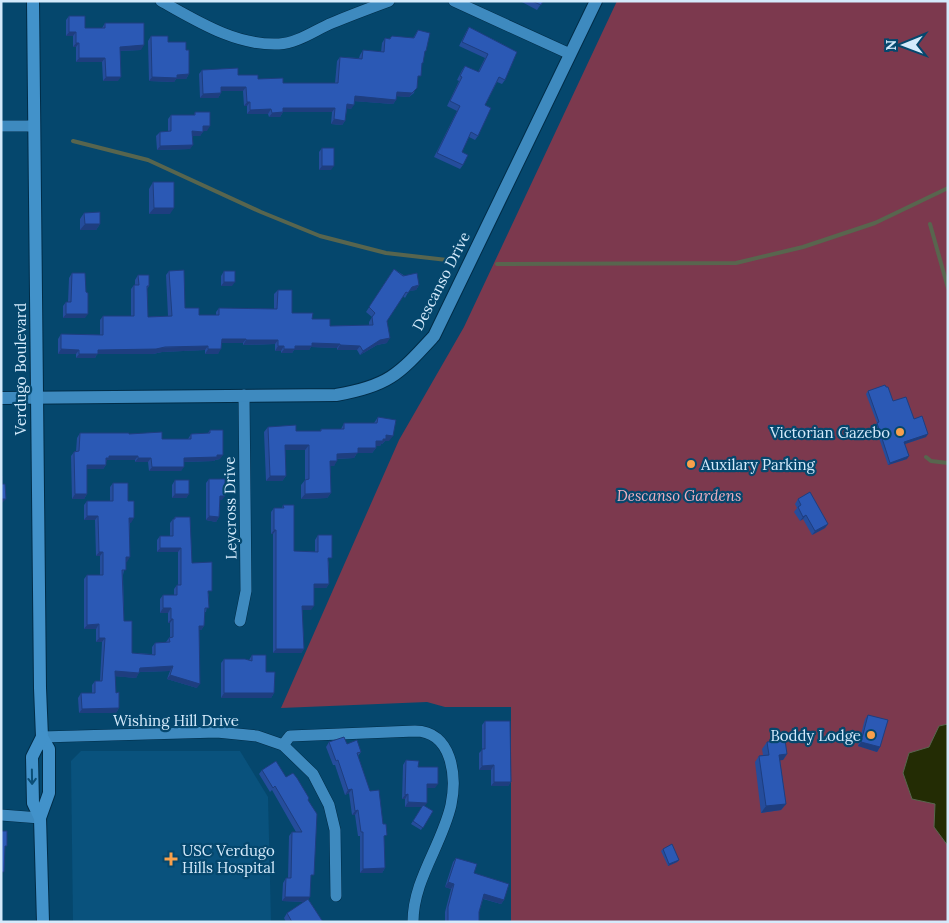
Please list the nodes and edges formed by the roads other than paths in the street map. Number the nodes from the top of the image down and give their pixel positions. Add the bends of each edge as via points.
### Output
1 (32, 1) edge
2 (161, 1) edge
3 (389, 1) edge
4 (454, 1) edge
5 (596, 1) edge
6 (570, 54) junction
7 (1, 126) edge
8 (33, 126) junction
9 (244, 395) junction
10 (1, 398) edge
11 (37, 398) junction
12 (240, 620) dead end
13 (42, 737) junction
14 (283, 745) junction
15 (1, 815) edge
16 (40, 818) junction
17 (336, 896) dead end
18 (43, 922) edge
19 (413, 922) edge

1 - 8 main road, Verdugo Boulevard
2 - 3 street via 205,26 243,40 280,44
4 - 6 street
5 - 6 street, Descanso Drive
6 - 9 street, Descanso Drive via 456,294 434,336 415,357 382,384 362,391 336,395
7 - 8 street
8 - 11 main road, Verdugo Boulevard
9 - 11 street, Descanso Drive
9 - 12 street, Leycross Drive via 246,591
10 - 11 street, Descanso Drive
11 - 13 main road, Verdugo Boulevard
13 - 14 street, Wishing Hill Drive via 217,732 256,736
13 - 16 main road, Verdugo Boulevard via 32,757 33,803
14 - 17 street via 313,774 328,804 335,830
14 - 19 street via 290,736 415,731 432,734 442,742 450,757 451,805 416,896
15 - 16 street
16 - 18 main road, Verdugo Boulevard

